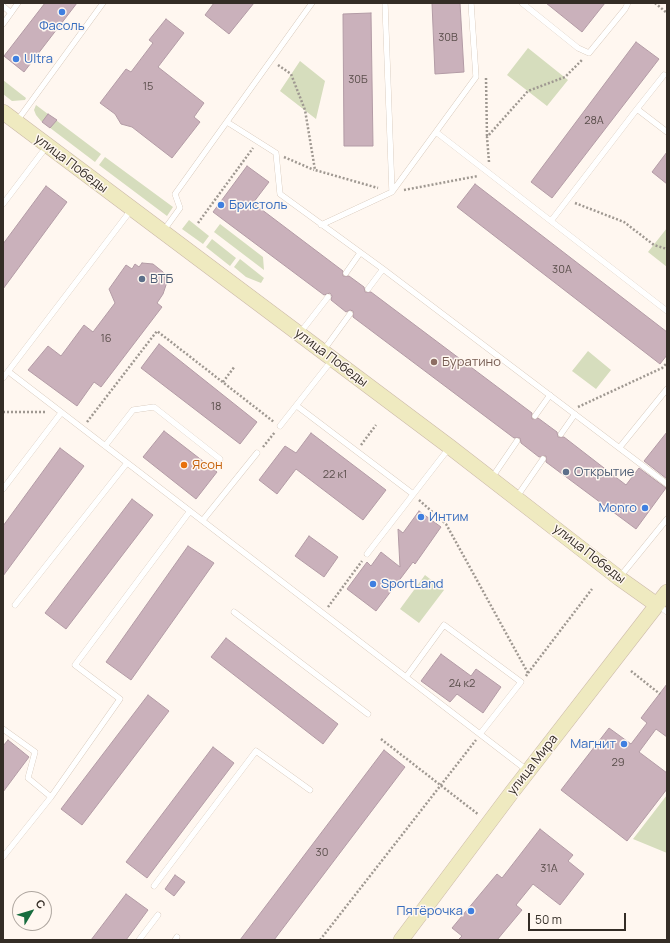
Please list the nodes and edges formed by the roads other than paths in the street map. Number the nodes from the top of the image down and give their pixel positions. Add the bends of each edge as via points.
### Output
1 (18, 3) edge
2 (103, 3) edge
3 (312, 3) edge
4 (384, 3) edge
5 (471, 3) edge
6 (522, 3) edge
7 (628, 3) edge
8 (3, 6) edge
9 (11, 13) junction
10 (3, 24) edge
11 (664, 75) dead end
12 (637, 109) junction
13 (3, 112) edge
14 (17, 122) junction
15 (227, 122) junction
16 (436, 132) junction
17 (667, 132) edge
18 (47, 145) junction
19 (392, 192) junction
20 (3, 204) edge
21 (131, 209) junction
22 (551, 221) junction
23 (321, 225) junction
24 (163, 232) junction
25 (360, 253) junction
26 (383, 269) junction
27 (346, 273) dead end
28 (368, 289) dead end
29 (328, 297) dead end
30 (667, 311) edge
31 (350, 314) dead end
32 (300, 334) junction
33 (327, 356) junction
34 (9, 372) junction
35 (3, 378) edge
36 (667, 388) edge
37 (550, 395) junction
38 (297, 406) junction
39 (572, 412) junction
40 (61, 413) junction
41 (535, 416) dead end
42 (280, 426) road end
43 (561, 434) dead end
44 (517, 441) dead end
45 (105, 446) junction
46 (620, 447) junction
47 (450, 448) junction
48 (257, 453) dead end
49 (220, 459) dead end
50 (543, 459) dead end
51 (127, 463) junction
52 (491, 479) junction
53 (667, 484) edge
54 (3, 489) edge
55 (413, 494) junction
56 (516, 498) junction
57 (190, 512) junction
58 (667, 519) edge
59 (203, 520) junction
60 (367, 554) road end
61 (619, 578) junction
62 (667, 592) edge
63 (15, 605) dead end
64 (662, 608) edge
65 (234, 612) dead end
66 (406, 677) junction
67 (368, 714) dead end
68 (3, 729) edge
69 (480, 734) junction
70 (529, 771) junction
71 (310, 790) dead end
72 (52, 797) junction
73 (3, 857) edge
74 (154, 886) dead end
75 (158, 915) dead end
76 (139, 940) edge
77 (401, 940) edge

1 - 9 lane
2 - 14 lane
3 - 15 lane
4 - 19 lane
5 - 16 lane via 476,78
6 - 7 lane via 578,48 589,53
8 - 9 lane
9 - 10 lane
11 - 12 lane
12 - 17 lane
12 - 22 lane
13 - 14 main road, улица Победы
14 - 18 main road, улица Победы
15 - 23 lane via 276,153 280,194
15 - 24 lane via 175,194 180,208
16 - 19 lane
16 - 22 lane
18 - 20 lane
18 - 21 main road, улица Победы
19 - 23 lane
21 - 24 main road, улица Победы
21 - 34 lane
22 - 30 lane
23 - 25 lane
24 - 32 main road, улица Победы
25 - 26 lane
25 - 27 lane
26 - 28 lane
26 - 37 lane
29 - 32 lane
31 - 33 lane
32 - 33 main road, улица Победы
33 - 38 lane
33 - 47 main road, улица Победы
34 - 35 lane
34 - 40 lane
36 - 46 lane
37 - 39 lane
37 - 41 lane
38 - 42 lane
38 - 55 lane
39 - 43 lane
39 - 46 lane
40 - 45 lane
40 - 54 lane
44 - 52 lane
45 - 49 lane via 133,410 154,407
45 - 51 lane
46 - 53 lane
47 - 52 main road, улица Победы
47 - 55 lane
48 - 59 lane
50 - 56 lane
51 - 57 lane
51 - 63 lane
52 - 56 main road, улица Победы
55 - 60 lane
56 - 61 main road, улица Победы
57 - 59 lane
57 - 72 lane via 75,665 120,699
58 - 61 lane
59 - 66 lane
61 - 64 main road, улица Победы
62 - 64 main road, улица Мира
64 - 70 main road, улица Мира
65 - 67 lane
66 - 69 lane
66 - 69 lane via 444,625 521,682
68 - 72 lane via 35,752 28,778
69 - 70 lane
70 - 77 main road, улица Мира
71 - 74 lane via 256,751
72 - 73 lane
75 - 76 lane

